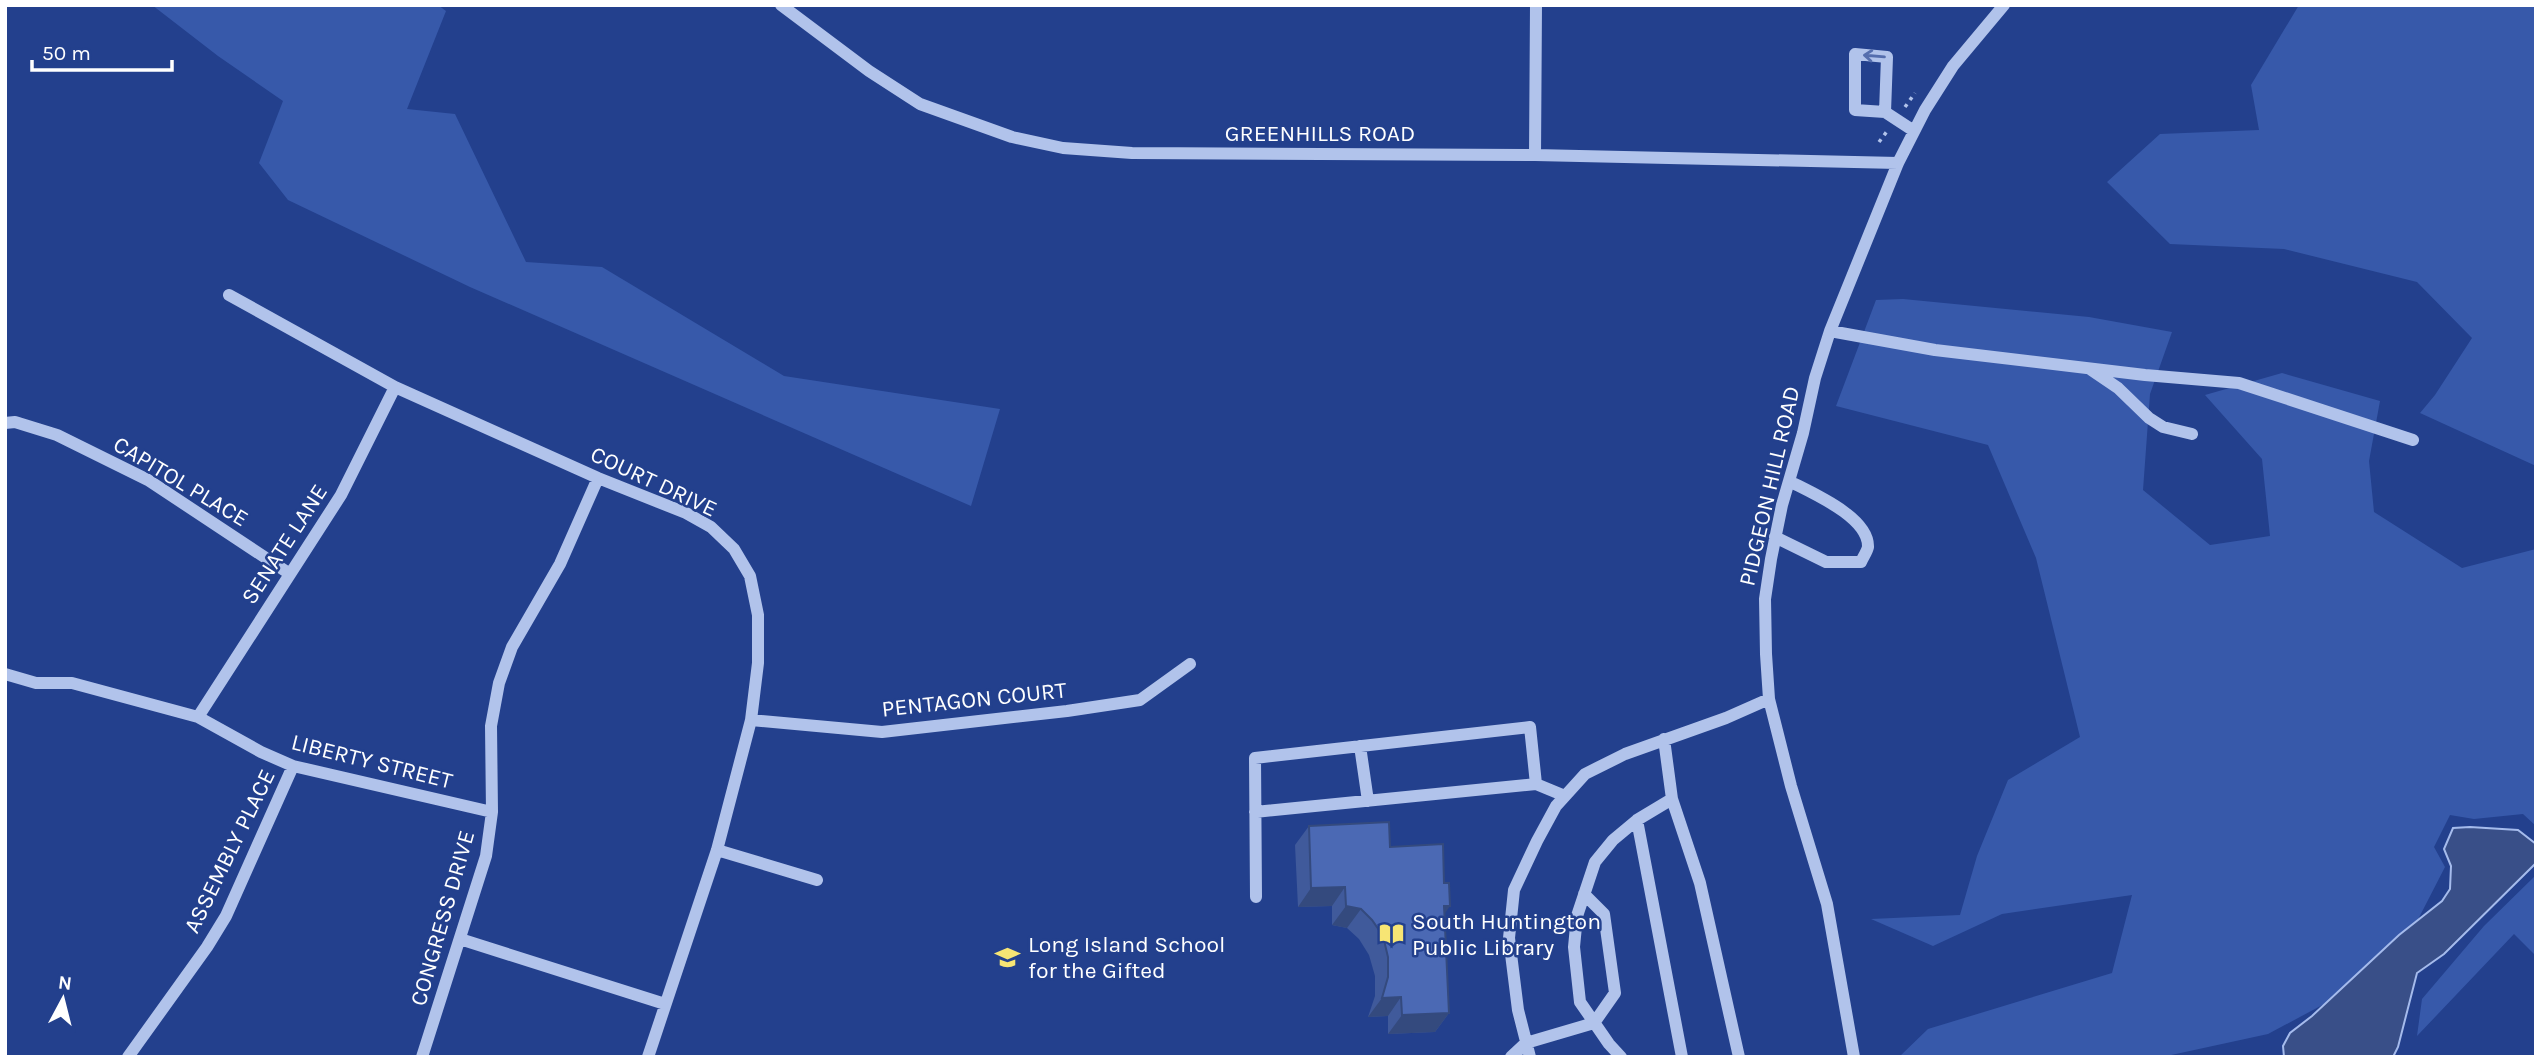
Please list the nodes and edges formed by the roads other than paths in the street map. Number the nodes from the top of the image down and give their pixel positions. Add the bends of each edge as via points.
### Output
1 (781, 5) edge
2 (1536, 5) edge
3 (2004, 5) edge
4 (1885, 112) junction
5 (1914, 131) junction
6 (1535, 155) junction
7 (1898, 163) junction
8 (229, 295) dead end
9 (1830, 331) junction
10 (2087, 367) junction
11 (395, 387) junction
12 (5, 424) edge
13 (2192, 434) dead end
14 (2413, 440) dead end
15 (598, 478) junction
16 (1789, 481) junction
17 (1775, 537) junction
18 (289, 575) junction
19 (1190, 664) dead end
20 (5, 674) edge
21 (1769, 699) junction
22 (198, 717) junction
23 (751, 720) junction
24 (1664, 740) junction
25 (1360, 746) junction
26 (293, 766) junction
27 (1536, 783) junction
28 (1565, 796) junction
29 (1672, 799) junction
30 (1368, 801) junction
31 (492, 811) junction
32 (1255, 812) junction
33 (1637, 820) junction
34 (717, 850) junction
35 (817, 880) dead end
36 (1584, 894) junction
37 (1255, 897) dead end
38 (460, 939) junction
39 (665, 1004) junction
40 (1594, 1023) junction
41 (1526, 1043) junction
42 (128, 1057) edge
43 (422, 1057) edge
44 (648, 1057) edge
45 (1511, 1057) edge
46 (1530, 1057) edge
47 (1621, 1057) edge
48 (1682, 1057) edge
49 (1739, 1057) edge
50 (1854, 1057) edge

1 - 6 street, GREENHILLS ROAD via 920,104 1012,137 1063,148 1132,153
2 - 6 street
3 - 5 street, PIDGEON HILL ROAD via 1953,66
4 -> 4 street via 1887,57 1855,54 1855,110
4 - 5 street
5 - 7 street, PIDGEON HILL ROAD
6 - 7 street, GREENHILLS ROAD
7 - 9 street, PIDGEON HILL ROAD
8 - 11 street, COURT DRIVE
9 - 10 street
9 - 16 street, PIDGEON HILL ROAD
10 - 13 street via 2118,388 2148,418
10 - 14 street via 2239,383
11 - 15 street, COURT DRIVE
11 - 18 street, SENATE LANE via 341,495
12 - 18 street, CAPITOL PLACE via 15,422 57,435 148,480
15 - 23 street, COURT DRIVE via 686,513 711,527 734,549 750,576 758,615
15 - 31 street, CONGRESS DRIVE via 560,564 512,647 499,683 491,726
16 - 17 street, PIDGEON HILL ROAD
16 - 17 street via 1847,513 1866,533 1868,549 1861,562 1826,562
17 - 21 street, PIDGEON HILL ROAD via 1765,599
18 - 22 street, SENATE LANE
19 - 23 street, PENTAGON COURT via 1140,700 1068,710 882,732
20 - 22 street, LIBERTY STREET via 36,683 72,683
21 - 24 street
21 - 50 street, PIDGEON HILL ROAD via 1827,904
22 - 26 street, LIBERTY STREET
23 - 34 street, COURT DRIVE
24 - 28 street via 1585,774
24 - 29 street
25 - 27 street via 1531,727
25 - 30 street
25 - 32 street via 1255,758
26 - 31 street, LIBERTY STREET
26 - 42 street, ASSEMBLY PLACE via 226,916
27 - 28 street
27 - 30 street
28 - 41 street via 1536,841 1514,890 1509,938
29 - 33 street
29 - 49 street via 1700,883
30 - 32 street
31 - 38 street, CONGRESS DRIVE via 486,856
32 - 37 street
33 - 36 street via 1595,862
33 - 48 street
34 - 35 street
34 - 39 street, COURT DRIVE
36 - 40 street via 1574,947 1580,1002
36 - 40 street via 1604,914 1615,993
38 - 39 street
38 - 43 street, CONGRESS DRIVE
39 - 44 street, COURT DRIVE
40 - 41 street
40 - 47 street
41 - 45 street
41 - 46 street

